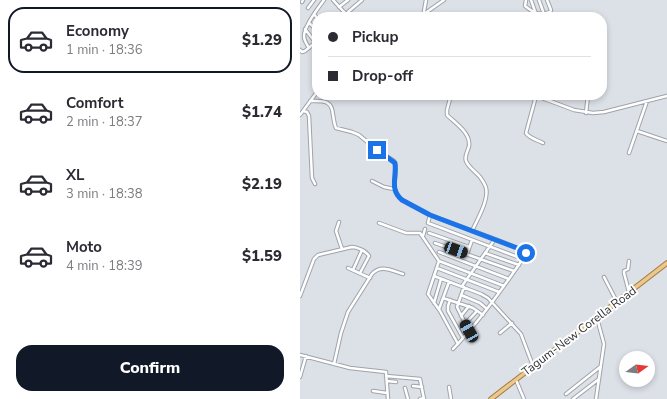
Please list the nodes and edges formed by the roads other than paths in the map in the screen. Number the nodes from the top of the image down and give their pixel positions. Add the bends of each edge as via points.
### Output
1 (314, 0) edge
2 (324, 0) edge
3 (333, 0) edge
4 (348, 0) edge
5 (362, 0) edge
6 (426, 0) edge
7 (444, 0) edge
8 (526, 0) edge
9 (531, 0) edge
10 (539, 0) edge
11 (547, 0) edge
12 (339, 7) junction
13 (308, 8) dead end
14 (315, 12) edge
15 (343, 12) edge
16 (348, 12) edge
17 (424, 12) edge
18 (428, 12) edge
19 (533, 12) edge
20 (535, 12) edge
21 (543, 12) edge
22 (550, 12) edge
23 (312, 17) edge
24 (309, 22) junction
25 (312, 25) edge
26 (305, 29) junction
27 (312, 37) edge
28 (312, 45) edge
29 (309, 48) junction
30 (300, 50) edge
31 (667, 96) edge
32 (312, 98) edge
33 (450, 100) edge
34 (534, 100) edge
35 (548, 100) edge
36 (587, 100) edge
37 (647, 100) junction
38 (310, 101) junction
39 (303, 111) junction
40 (586, 113) junction
41 (300, 115) edge
42 (637, 131) junction
43 (667, 141) edge
44 (543, 143) dead end
45 (629, 153) dead end
46 (372, 181) dead end
47 (315, 184) dead end
48 (394, 189) junction
49 (430, 215) junction
50 (339, 222) dead end
51 (379, 223) dead end
52 (425, 229) dead end
53 (472, 231) junction
54 (429, 233) dead end
55 (422, 236) junction
56 (495, 239) junction
57 (472, 240) junction
58 (435, 243) dead end
59 (490, 246) junction
60 (469, 247) junction
61 (342, 249) junction
62 (362, 250) junction
63 (438, 252) dead end
64 (485, 253) junction
65 (467, 254) junction
66 (481, 259) junction
67 (522, 259) junction
68 (439, 261) junction
69 (629, 261) dead end
70 (667, 264) edge
71 (518, 265) junction
72 (476, 266) junction
73 (348, 268) dead end
74 (437, 268) junction
75 (353, 270) junction
76 (514, 271) junction
77 (360, 273) junction
78 (471, 273) junction
79 (403, 274) dead end
80 (434, 276) junction
81 (604, 277) dead end
82 (370, 278) junction
83 (441, 278) junction
84 (509, 279) junction
85 (466, 280) junction
86 (449, 282) junction
87 (504, 286) junction
88 (463, 287) junction
89 (499, 292) junction
90 (630, 293) junction
91 (461, 295) junction
92 (300, 296) edge
93 (443, 298) junction
94 (450, 300) junction
95 (458, 302) junction
96 (492, 302) junction
97 (617, 302) junction
98 (434, 303) junction
99 (469, 306) junction
100 (439, 309) junction
101 (487, 310) junction
102 (477, 311) junction
103 (483, 315) junction
104 (461, 316) junction
105 (597, 318) junction
106 (512, 323) junction
107 (465, 324) junction
108 (469, 331) junction
109 (500, 333) dead end
110 (463, 338) junction
111 (458, 344) junction
112 (453, 349) dead end
113 (300, 355) edge
114 (306, 356) junction
115 (334, 364) junction
116 (533, 366) junction
117 (601, 367) junction
118 (386, 376) junction
119 (300, 377) edge
120 (599, 379) junction
121 (516, 380) junction
122 (387, 381) junction
123 (396, 382) dead end
124 (413, 386) dead end
125 (422, 387) junction
126 (449, 387) dead end
127 (405, 388) dead end
128 (374, 391) dead end
129 (388, 393) junction
130 (566, 394) dead end
131 (424, 398) edge
132 (388, 399) edge
133 (408, 399) edge
134 (420, 399) edge
135 (451, 399) edge
136 (491, 399) edge
137 (524, 399) edge
138 (573, 399) edge
139 (596, 399) edge

1 - 13 street
2 - 14 street
3 - 12 street
4 - 12 street
5 - 16 street
6 - 17 street
7 - 18 street
8 - 19 street via 524,6
9 - 20 street
10 - 21 street
11 - 22 street
12 - 15 street
23 - 24 street
24 - 25 street
24 - 26 street
26 - 27 street
26 - 29 street via 304,39
28 - 29 street
29 - 30 street via 304,52
31 - 37 street
32 - 38 street
33 - 53 street via 447,115 465,133 469,144 466,161 487,190
34 - 44 street via 526,135
35 - 40 street
36 - 40 street
37 - 40 street via 604,112
37 - 42 street
38 - 39 street
38 - 48 street via 328,103 332,108 336,128 359,135 394,161
39 - 41 street
39 - 47 street via 309,116 312,178
42 - 43 street
42 - 45 street
46 - 48 street
48 - 49 street via 402,200
49 - 53 street
49 - 57 street via 428,223
50 - 61 street via 336,230
51 - 55 street via 409,234 420,233
52 - 55 street
53 - 56 street
54 - 60 street
55 - 68 street
56 - 59 street
56 - 67 street via 525,251
57 - 59 street
57 - 60 street
58 - 65 street
59 - 64 street
59 - 67 street
60 - 65 street
61 - 62 street via 353,246
61 - 92 street via 315,257
62 - 75 street
62 - 77 street via 369,256
63 - 72 street
64 - 66 street
64 - 71 street
65 - 66 street
66 - 72 street
66 - 76 street
67 - 71 street
68 - 74 street
68 - 78 street
69 - 90 street via 628,269 624,273
70 - 90 main road, Tagum-New Corella Road
71 - 76 street
72 - 78 street
72 - 84 street
73 - 75 street
74 - 80 street
74 - 85 street
75 - 77 street
76 - 84 street
77 - 82 street
78 - 85 street
78 - 87 street
79 - 82 street via 383,269 377,270
80 - 83 street
80 - 98 street via 428,293
81 - 97 street
82 - 115 street via 348,312
83 - 86 street
83 - 98 street
84 - 87 street
85 - 88 street
85 - 89 street
86 - 88 street
86 - 93 street
87 - 89 street
88 - 91 street
88 - 96 street via 484,295
89 - 96 street
90 - 97 main road, Tagum-New Corella Road
91 - 95 street
91 - 101 street via 480,303
93 - 94 street
93 - 100 street
94 - 95 street
94 - 110 street via 448,311
95 - 99 street
95 - 104 street via 457,308
96 - 101 street
96 - 106 street
97 - 105 main road, Tagum-New Corella Road
98 - 100 street
99 - 102 street
99 - 104 street
100 - 111 street
101 - 103 street
102 - 103 street
102 - 107 street
103 - 108 street
104 - 107 street
105 - 116 main road, Tagum-New Corella Road
105 - 117 street via 604,342
106 - 109 street
106 - 116 street via 523,336
107 - 108 street
108 - 110 street
110 - 111 street
111 - 112 street
113 - 114 street
114 - 115 street
114 - 119 street
115 - 118 street via 386,372
116 - 121 main road, Tagum-New Corella Road
117 - 120 street
117 - 130 street
118 - 122 street
118 - 125 street via 420,379
120 - 138 street
120 - 139 street
121 - 136 main road, Tagum-New Corella Road
121 - 137 street
122 - 123 street
122 - 129 street
124 - 125 street
125 - 131 street
126 - 135 street
127 - 133 street
128 - 129 street
129 - 132 street
131 - 134 street

